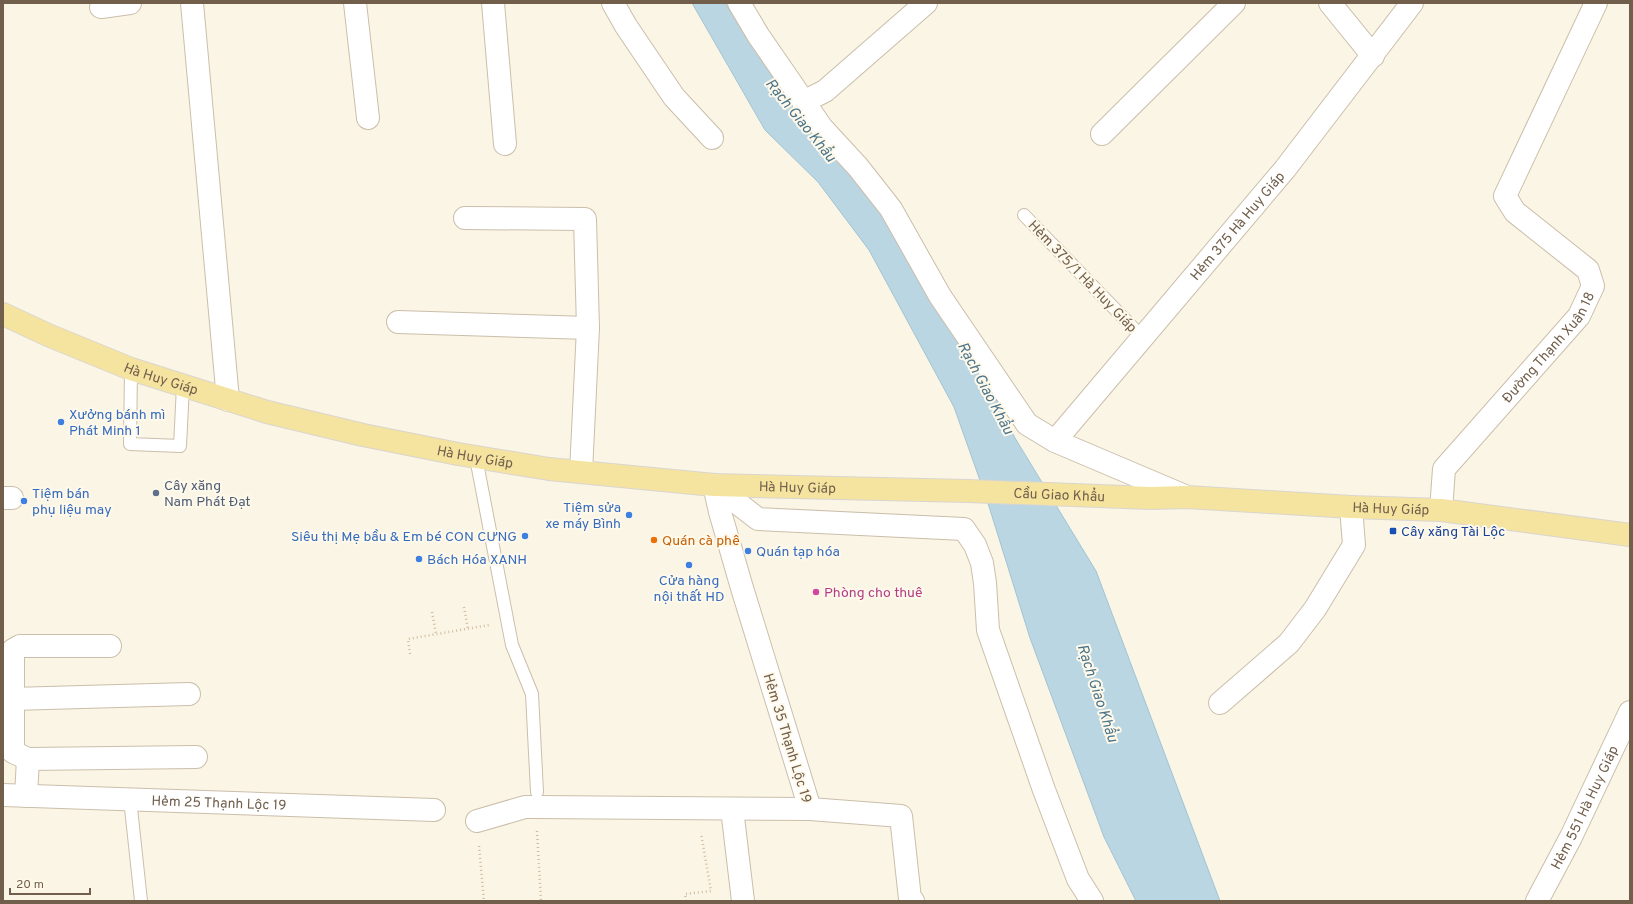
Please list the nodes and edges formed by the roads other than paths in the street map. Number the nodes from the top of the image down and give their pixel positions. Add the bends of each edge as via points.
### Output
1 (130, 3) edge
2 (192, 3) edge
3 (356, 3) edge
4 (493, 3) edge
5 (613, 3) edge
6 (740, 3) edge
7 (926, 3) edge
8 (1234, 3) edge
9 (1330, 3) edge
10 (1412, 3) edge
11 (1596, 3) edge
12 (101, 7) dead end
13 (1373, 56) junction
14 (803, 102) junction
15 (368, 118) dead end
16 (1102, 134) dead end
17 (712, 138) dead end
18 (505, 144) dead end
19 (1024, 216) dead end
20 (465, 218) dead end
21 (3, 314) edge
22 (398, 322) dead end
23 (588, 328) junction
24 (1142, 337) junction
25 (131, 369) junction
26 (183, 386) junction
27 (228, 400) junction
28 (1054, 441) junction
29 (476, 458) junction
30 (581, 472) junction
31 (714, 485) junction
32 (968, 491) joint
33 (1186, 497) junction
34 (1150, 498) joint
35 (1351, 507) junction
36 (1441, 510) junction
37 (1630, 535) edge
38 (110, 646) dead end
39 (188, 694) dead end
40 (12, 699) junction
41 (1220, 703) dead end
42 (1630, 712) edge
43 (196, 757) dead end
44 (28, 759) junction
45 (3, 795) edge
46 (26, 796) junction
47 (130, 799) junction
48 (536, 799) junction
49 (732, 809) junction
50 (810, 809) junction
51 (434, 810) dead end
52 (477, 821) road end
53 (141, 901) edge
54 (743, 901) edge
55 (913, 901) edge
56 (1092, 901) edge
57 (1537, 901) edge

1 - 12 street
2 - 27 street
3 - 15 street
4 - 18 street
5 - 17 street via 674,96
6 - 14 street
7 - 14 street via 824,91
8 - 16 street
9 - 13 street
10 - 13 street, Hẻm 375 Hà Huy Giáp
11 - 36 street, Đường Thạnh Xuân 18 via 1505,196 1515,212 1588,270 1593,286 1579,316 1444,469
13 - 24 street, Hẻm 375 Hà Huy Giáp via 1285,169
14 - 28 street via 891,209 940,296 1027,424
19 - 24 lane, Hẻm 375/1 Hà Huy Giáp
20 - 23 street via 585,219
21 - 25 main road, Hà Huy Giáp
22 - 23 street
23 - 30 street
24 - 28 street, Hẻm 375 Hà Huy Giáp
25 - 26 main road, Hà Huy Giáp
25 - 26 lane via 130,444 180,446
26 - 27 main road, Hà Huy Giáp
27 - 29 main road, Hà Huy Giáp via 363,436
28 - 33 street
29 - 30 main road, Hà Huy Giáp
29 - 48 lane via 512,645 532,694
30 - 31 main road, Hà Huy Giáp
31 - 32 main road, Hà Huy Giáp
31 - 50 street, Hẻm 35 Thạnh Lộc 19 via 742,588
31 - 56 street via 758,519 964,529 975,544 982,562 990,637 1078,879
32 - 34 main road, Cầu Giao Khẩu
33 - 34 main road, Hà Huy Giáp
33 - 35 main road, Hà Huy Giáp
35 - 36 main road, Hà Huy Giáp
35 - 41 street via 1354,545 1315,609 1289,643
36 - 37 main road, Hà Huy Giáp
38 - 40 street via 20,646 13,650
39 - 40 street
40 - 44 street via 13,752
42 - 57 street, Hẻm 551 Hà Huy Giáp via 1571,837
43 - 44 street
44 - 46 street
45 - 46 street, Hẻm 25 Thạnh Lộc 19
46 - 47 street, Hẻm 25 Thạnh Lộc 19
47 - 51 street, Hẻm 25 Thạnh Lộc 19
47 - 53 lane
48 - 49 street, Hẻm 35 Thạnh Lộc 19
48 - 52 street, Hẻm 35 Thạnh Lộc 19 via 525,807
49 - 50 street, Hẻm 35 Thạnh Lộc 19
49 - 54 street
50 - 55 street via 901,816 910,899

